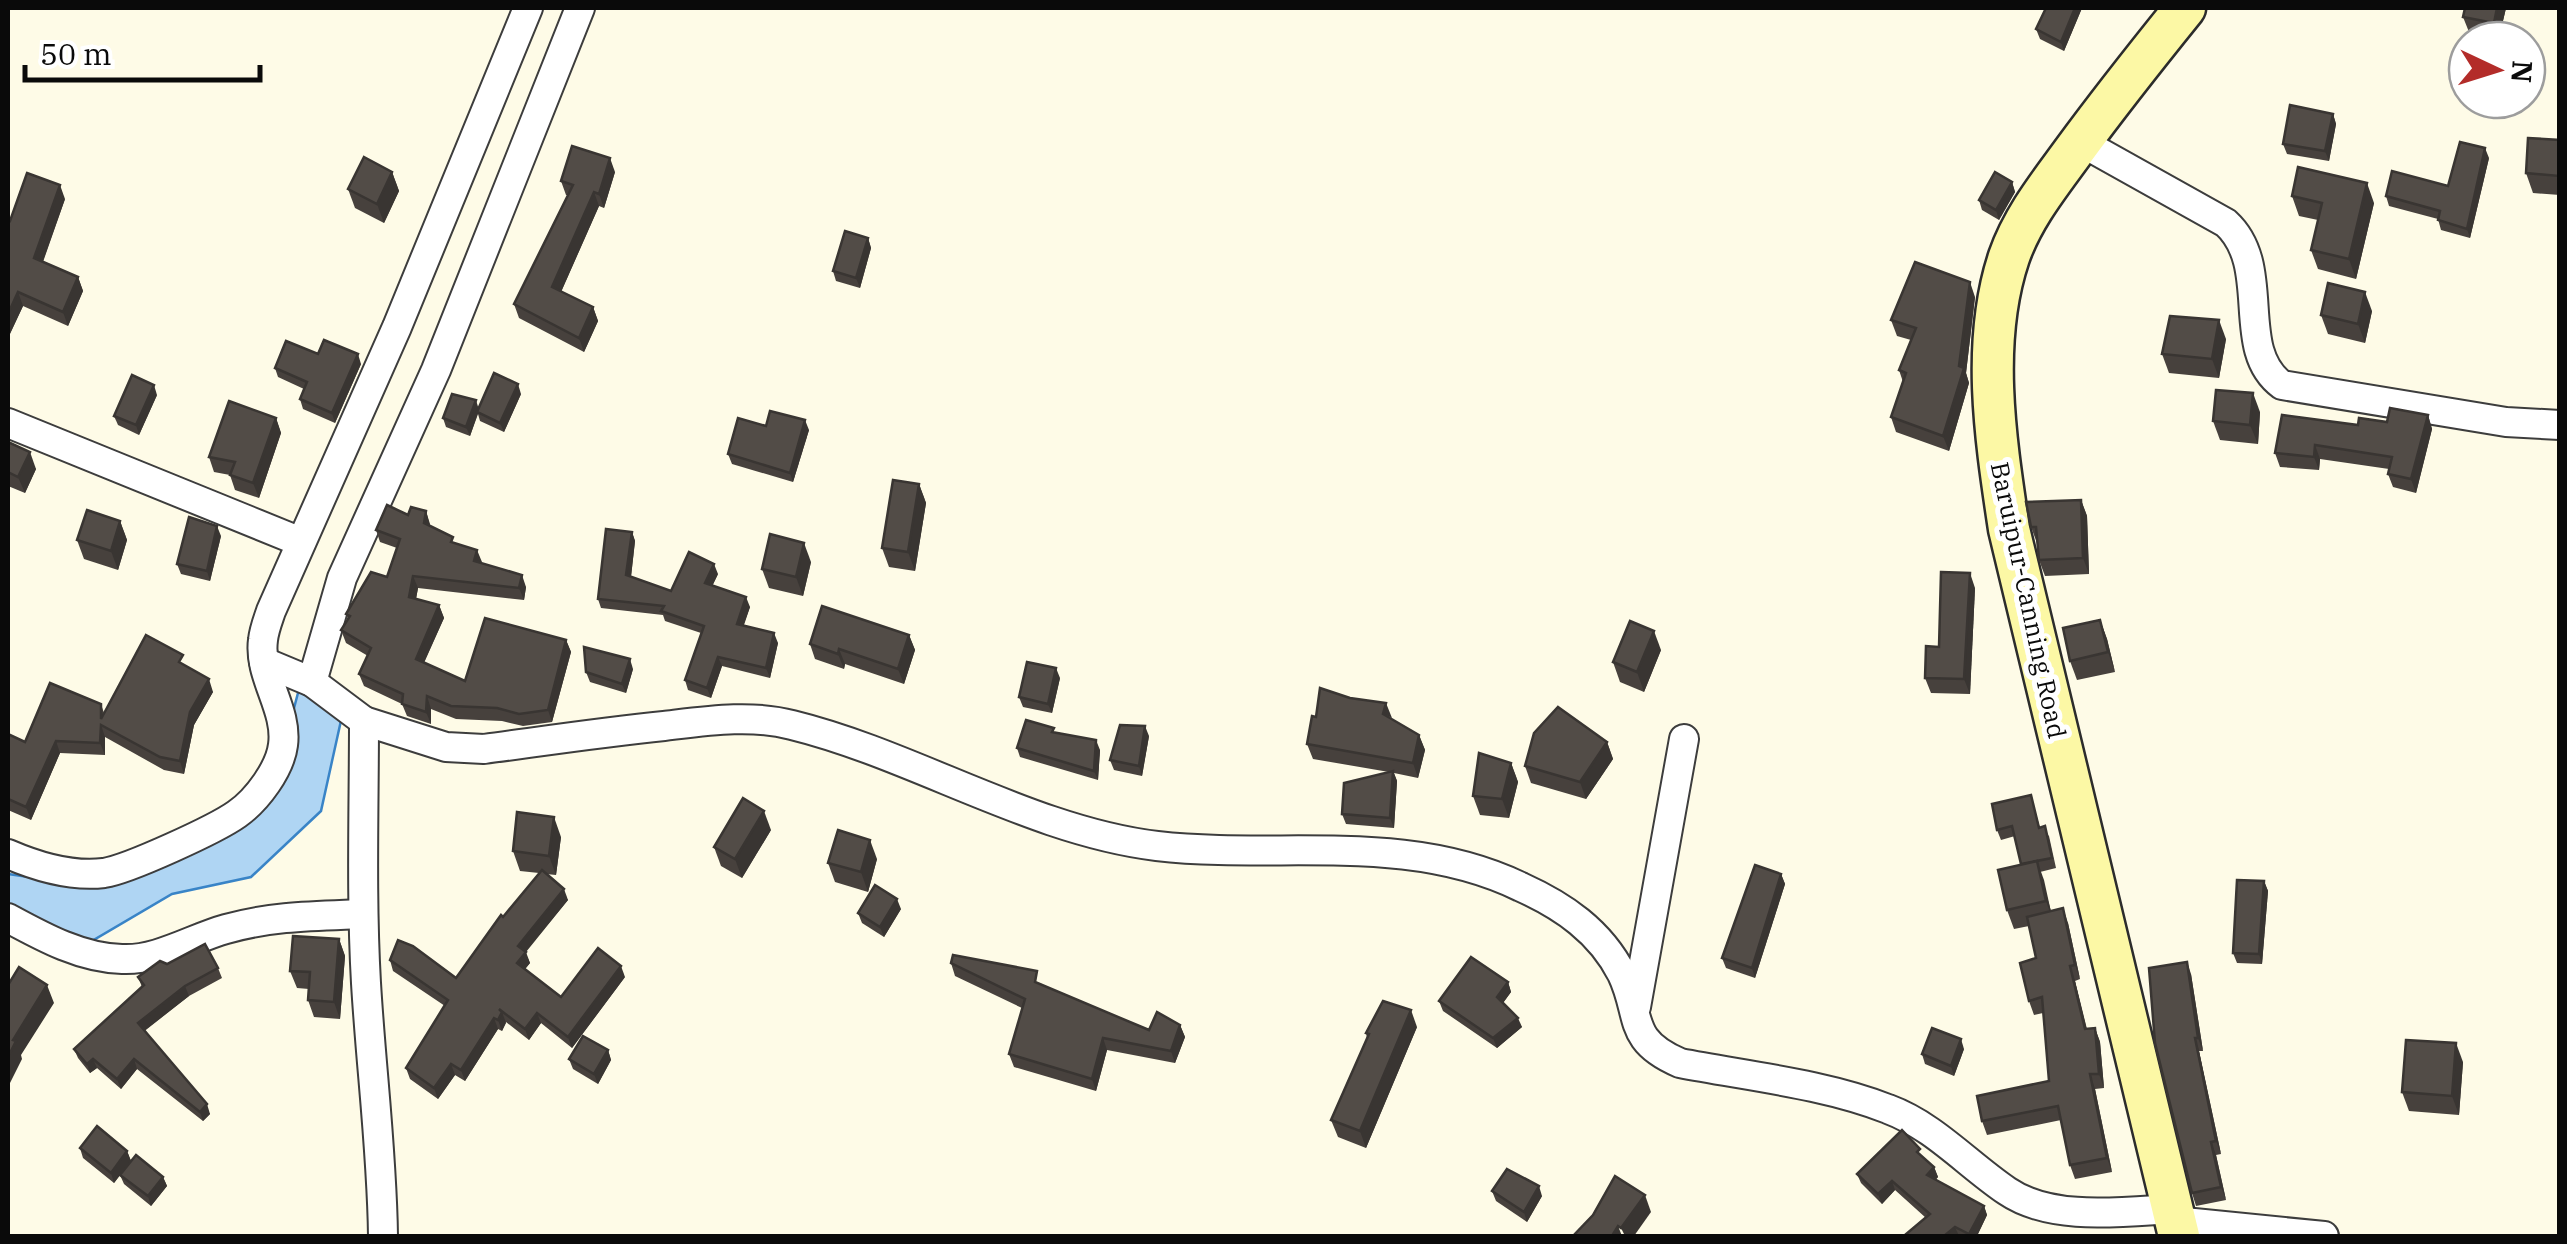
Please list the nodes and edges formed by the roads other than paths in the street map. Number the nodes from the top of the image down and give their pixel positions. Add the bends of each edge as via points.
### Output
1 (528, 8) edge
2 (580, 8) edge
3 (2185, 8) edge
4 (2080, 142) junction
5 (8, 423) edge
6 (2560, 425) edge
7 (301, 542) junction
8 (264, 662) junction
9 (312, 682) junction
10 (364, 721) junction
11 (1684, 739) dead end
12 (8, 854) edge
13 (363, 914) junction
14 (8, 918) edge
15 (1634, 1018) junction
16 (2174, 1222) edge
17 (383, 1236) edge
18 (2324, 1236) edge

1 - 7 street
2 - 9 street via 436,370 342,578
3 - 4 main road, Baruipur-Canning Road
4 - 6 street via 2238,233 2250,263 2264,369 2282,385
4 - 16 main road, Baruipur-Canning Road via 2033,207 2009,257 1998,310 1995,436 2009,530
5 - 7 street
7 - 8 street via 262,640
8 - 9 street
8 - 12 street via 284,742 278,763 238,814 124,869 102,873 58,871
9 - 10 street
10 - 13 street
10 - 15 street via 446,747 484,748 718,720 790,724 1093,834 1157,846 1374,851 1470,865 1569,911 1622,976
11 - 15 street
13 - 14 street via 278,917 126,960 84,954
13 - 17 street
15 - 16 street via 1652,1047 1680,1063 1888,1109 1928,1130 2010,1193 2039,1204
16 - 18 street

